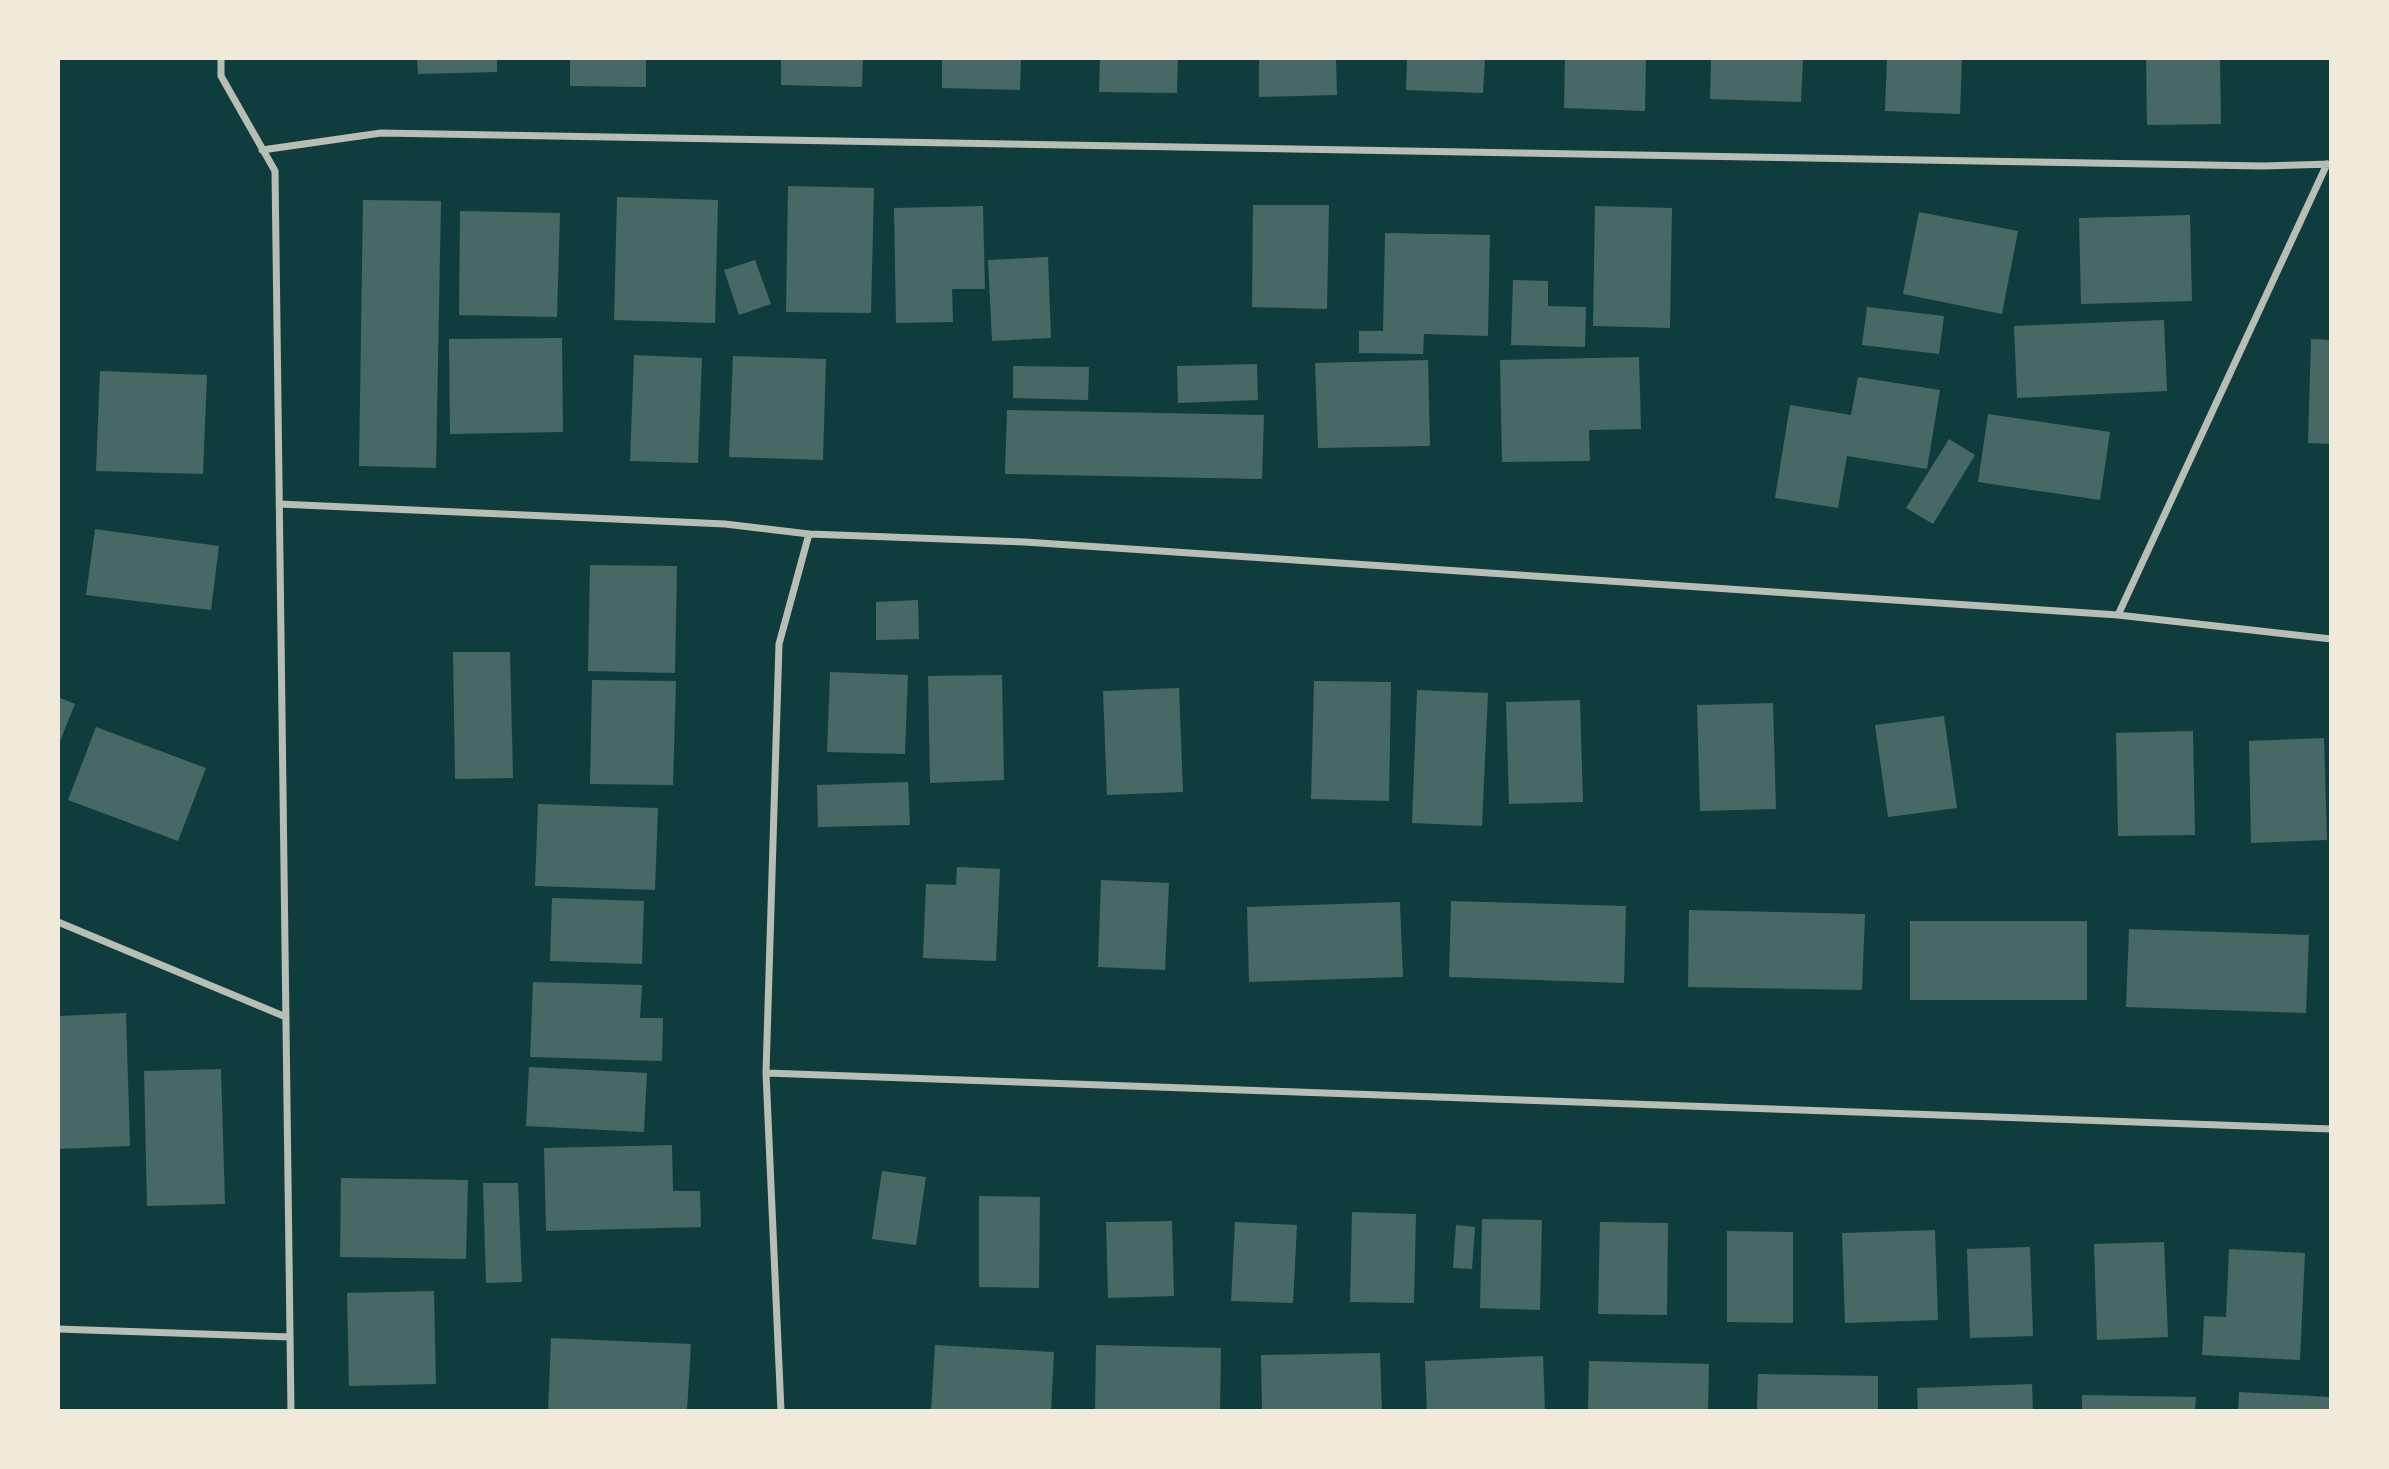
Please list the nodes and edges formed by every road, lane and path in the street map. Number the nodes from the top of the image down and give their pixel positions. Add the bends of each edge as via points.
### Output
1 (221, 58) edge
2 (262, 150) junction
3 (2329, 164) edge
4 (279, 504) junction
5 (809, 534) junction
6 (2118, 615) junction
7 (2331, 639) edge
8 (58, 922) edge
9 (286, 1017) junction
10 (766, 1073) junction
11 (2331, 1129) edge
12 (58, 1329) edge
13 (290, 1337) junction
14 (291, 1411) edge
15 (780, 1411) edge

1 - 2 street via 221,76
2 - 3 street via 381,133
2 - 4 street via 275,171
3 - 6 street
4 - 5 street via 725,524
4 - 9 street
5 - 6 street via 1025,542
5 - 10 street via 779,645
6 - 7 street
8 - 9 street
9 - 13 street
10 - 11 street
10 - 15 street
12 - 13 street
13 - 14 street

